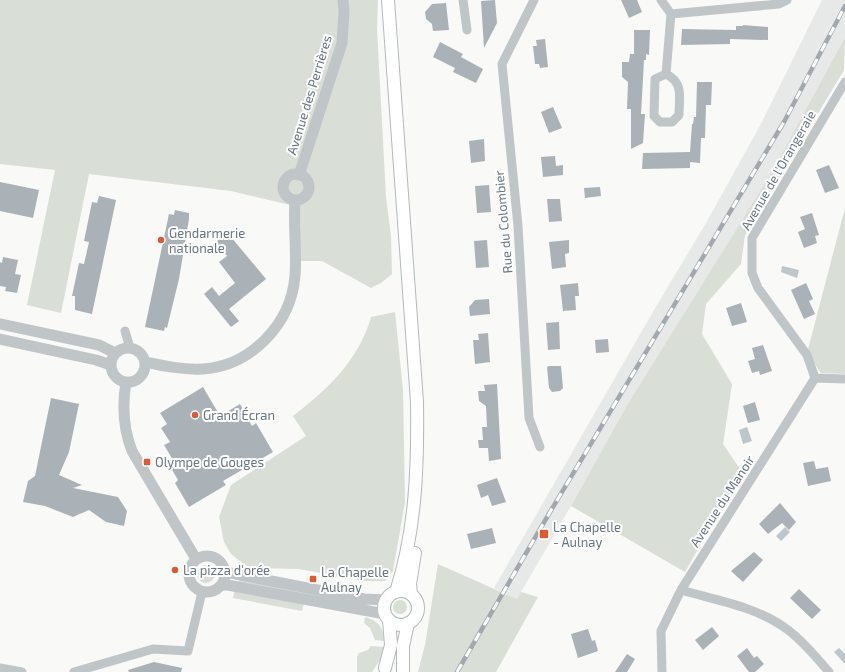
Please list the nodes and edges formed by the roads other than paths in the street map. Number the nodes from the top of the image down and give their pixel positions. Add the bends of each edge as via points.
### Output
1 (343, 0) edge
2 (388, 0) edge
3 (462, 0) edge
4 (534, 0) edge
5 (661, 0) edge
6 (787, 0) edge
7 (671, 14) junction
8 (467, 30) dead end
9 (666, 74) junction
10 (845, 84) edge
11 (299, 175) junction
12 (295, 200) junction
13 (0, 324) edge
14 (125, 331) dead end
15 (0, 338) edge
16 (130, 348) junction
17 (115, 353) junction
18 (145, 362) junction
19 (111, 365) junction
20 (815, 378) junction
21 (845, 379) edge
22 (126, 382) junction
23 (418, 402) junction
24 (540, 447) dead end
25 (196, 559) junction
26 (225, 572) junction
27 (222, 584) junction
28 (681, 590) junction
29 (202, 592) junction
30 (396, 592) junction
31 (411, 594) junction
32 (386, 600) junction
33 (387, 617) junction
34 (408, 623) junction
35 (0, 668) edge
36 (382, 670) edge
37 (404, 671) edge
38 (22, 672) edge
39 (74, 672) edge
40 (662, 672) edge
41 (829, 672) edge

1 - 11 street, Avenue des Perrières via 342,43
2 - 23 main road
3 - 8 street
4 - 24 street, Rue du Colombier via 502,64 518,226 529,418
5 - 7 street
6 - 7 street via 779,4
7 - 9 street
9 - 9 street via 679,83 679,115 672,122 660,122 654,116 655,79
10 - 20 street, Avenue de l'Orangeraie via 752,238 752,273 758,288 807,355
11 - 12 street via 308,183 308,191 303,198
11 - 12 street via 288,177 283,186 288,197
12 - 18 street via 294,282 291,300 271,334 241,358 204,369 185,369
13 - 17 street via 99,345
14 - 16 street
15 - 19 street
16 - 17 street via 122,348
16 - 18 street via 137,350
17 - 19 street
18 - 22 street via 145,370 141,377
19 - 22 street via 118,379
20 - 21 street
20 - 28 street, Avenue du Manoir
22 - 25 street via 124,423 132,451
23 - 30 main road via 418,456 414,505 405,566
23 - 31 main road via 425,453
25 - 26 street via 215,557
25 - 29 street via 189,568 189,580 196,590
26 - 27 street
26 - 32 street via 364,599
27 - 29 street via 214,591
27 - 33 street
28 - 40 street, Avenue du Manoir via 661,631
28 - 41 street via 758,613 787,629 811,650
29 - 39 street via 188,651 153,649
30 - 31 main road via 404,591
30 - 32 main road via 390,594
31 - 34 main road via 417,604 417,611
32 - 33 main road via 384,607
33 - 34 main road via 395,623
33 - 36 main road via 391,644
34 - 37 main road via 403,646
35 - 38 street
36 - 37 main road via 398,667

